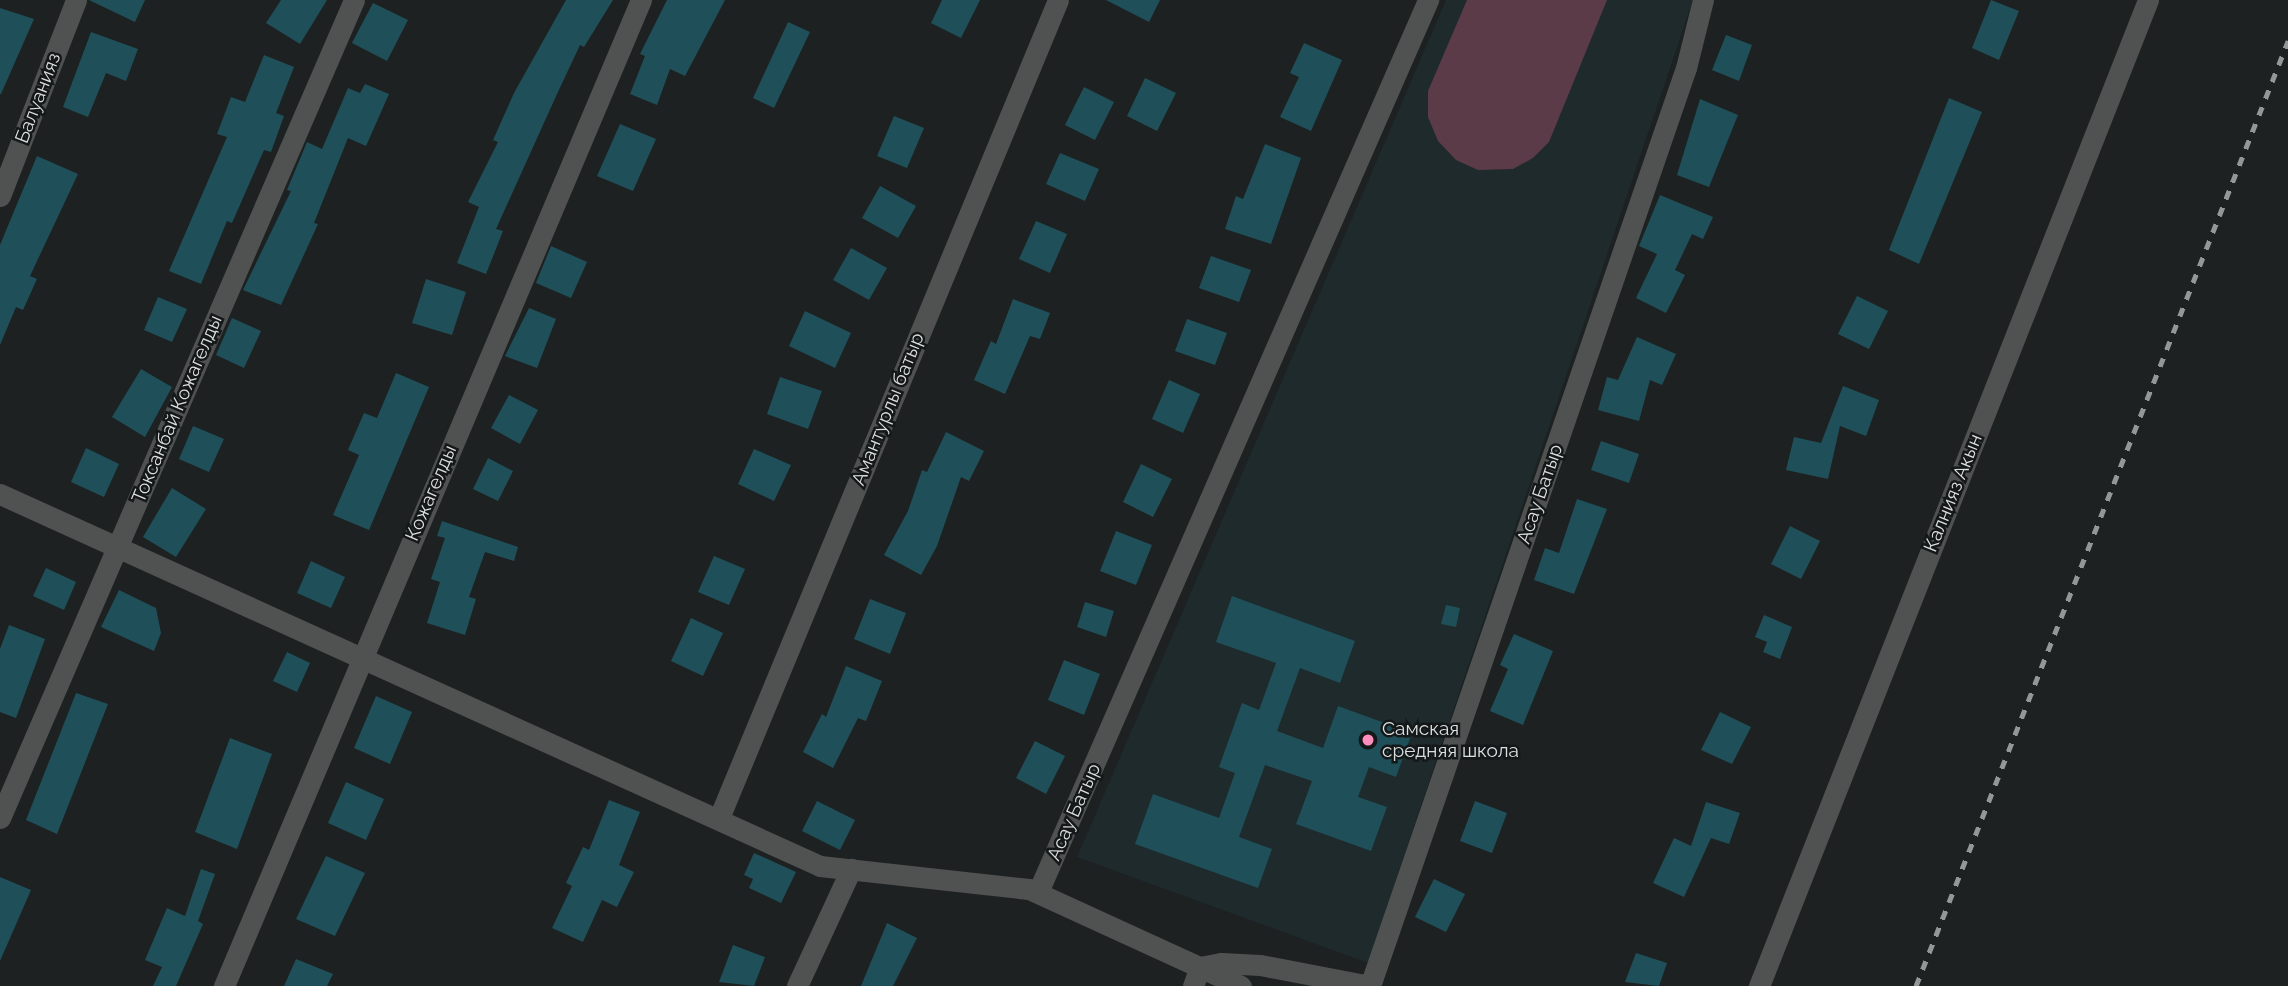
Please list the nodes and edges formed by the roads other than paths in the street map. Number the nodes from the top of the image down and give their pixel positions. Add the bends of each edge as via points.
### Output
1 (76, 0) edge
2 (354, 0) edge
3 (641, 0) edge
4 (1058, 0) edge
5 (1428, 0) edge
6 (1703, 0) edge
7 (2148, 0) edge
8 (0, 195) edge
9 (0, 494) edge
10 (115, 549) junction
11 (362, 656) junction
12 (0, 818) edge
13 (719, 818) junction
14 (851, 869) junction
15 (1038, 892) junction
16 (1196, 976) edge
17 (224, 986) edge
18 (797, 986) edge
19 (1241, 986) edge
20 (1370, 986) edge
21 (1759, 986) edge

1 - 8 street, Балуанияз
2 - 10 street, Токсанбай Кожагелды
3 - 11 street, Кожагелды
4 - 13 street, Амантурлы батыр
5 - 15 street, Асау Батыр
6 - 20 street, Асау Батыр via 1686,68
7 - 21 street, Калнияз Акын
9 - 10 street
10 - 11 street
10 - 12 street, Токсанбай Кожагелды
11 - 13 street
11 - 17 street, Кожагелды
13 - 14 street via 820,866
14 - 15 street
14 - 18 street
15 - 16 street
16 - 19 street
16 - 20 street via 1260,965

